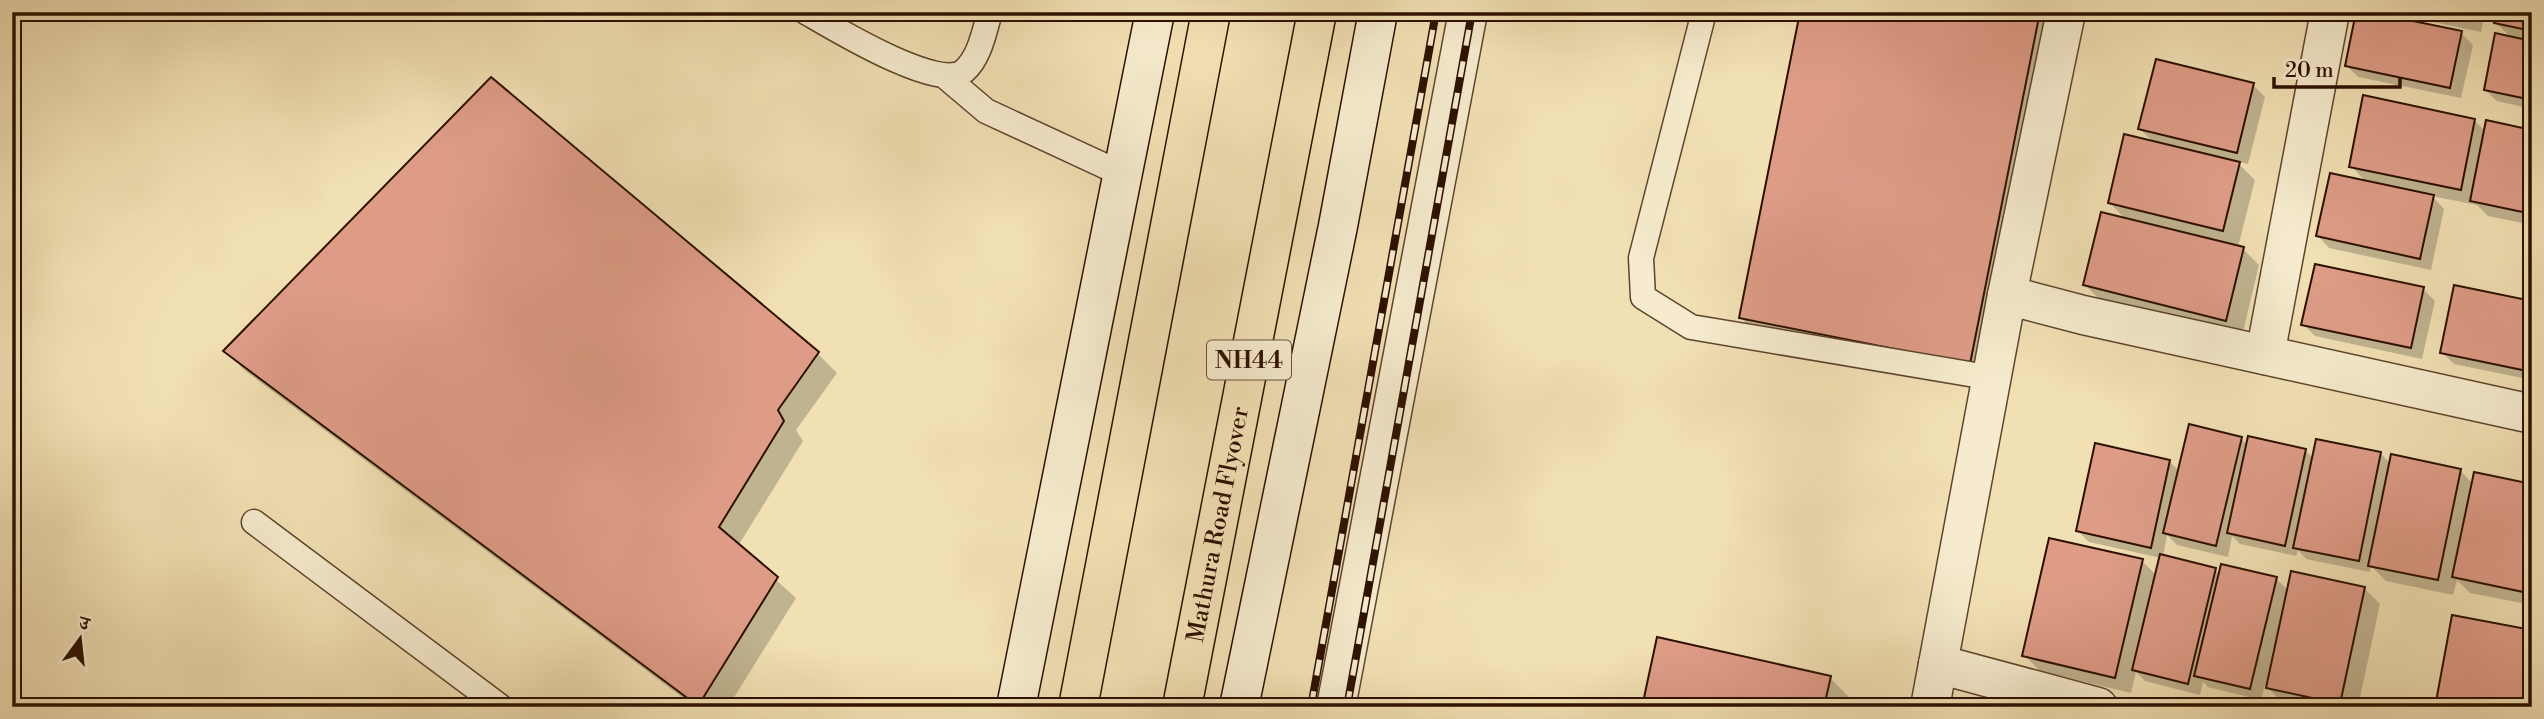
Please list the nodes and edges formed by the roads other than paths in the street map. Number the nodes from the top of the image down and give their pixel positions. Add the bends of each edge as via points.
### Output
1 (806, 12) edge
2 (990, 12) edge
3 (1155, 12) edge
4 (1211, 12) edge
5 (1317, 12) edge
6 (1378, 12) edge
7 (1468, 12) edge
8 (1704, 12) edge
9 (2066, 12) edge
10 (2330, 12) edge
11 (947, 78) junction
12 (1122, 174) junction
13 (2007, 295) junction
14 (2265, 355) junction
15 (1993, 378) junction
16 (2532, 414) edge
17 (254, 522) dead end
18 (1938, 664) junction
19 (501, 707) edge
20 (1016, 707) edge
21 (1078, 707) edge
22 (1182, 707) edge
23 (1239, 707) edge
24 (1336, 707) edge
25 (1930, 707) edge
26 (2098, 707) edge

1 - 11 lane via 915,69
2 - 11 lane via 979,48 963,72
3 - 12 street
4 - 21 highway
5 - 22 highway, Mathura Road Flyover / NH44
6 - 23 street
7 - 24 street
8 - 15 lane via 1641,258 1643,297 1691,327
9 - 13 street
10 - 14 street
11 - 12 lane via 986,111
12 - 20 street
13 - 14 street
13 - 15 street
14 - 16 street
15 - 18 street
17 - 19 lane
18 - 25 street
18 - 26 street

